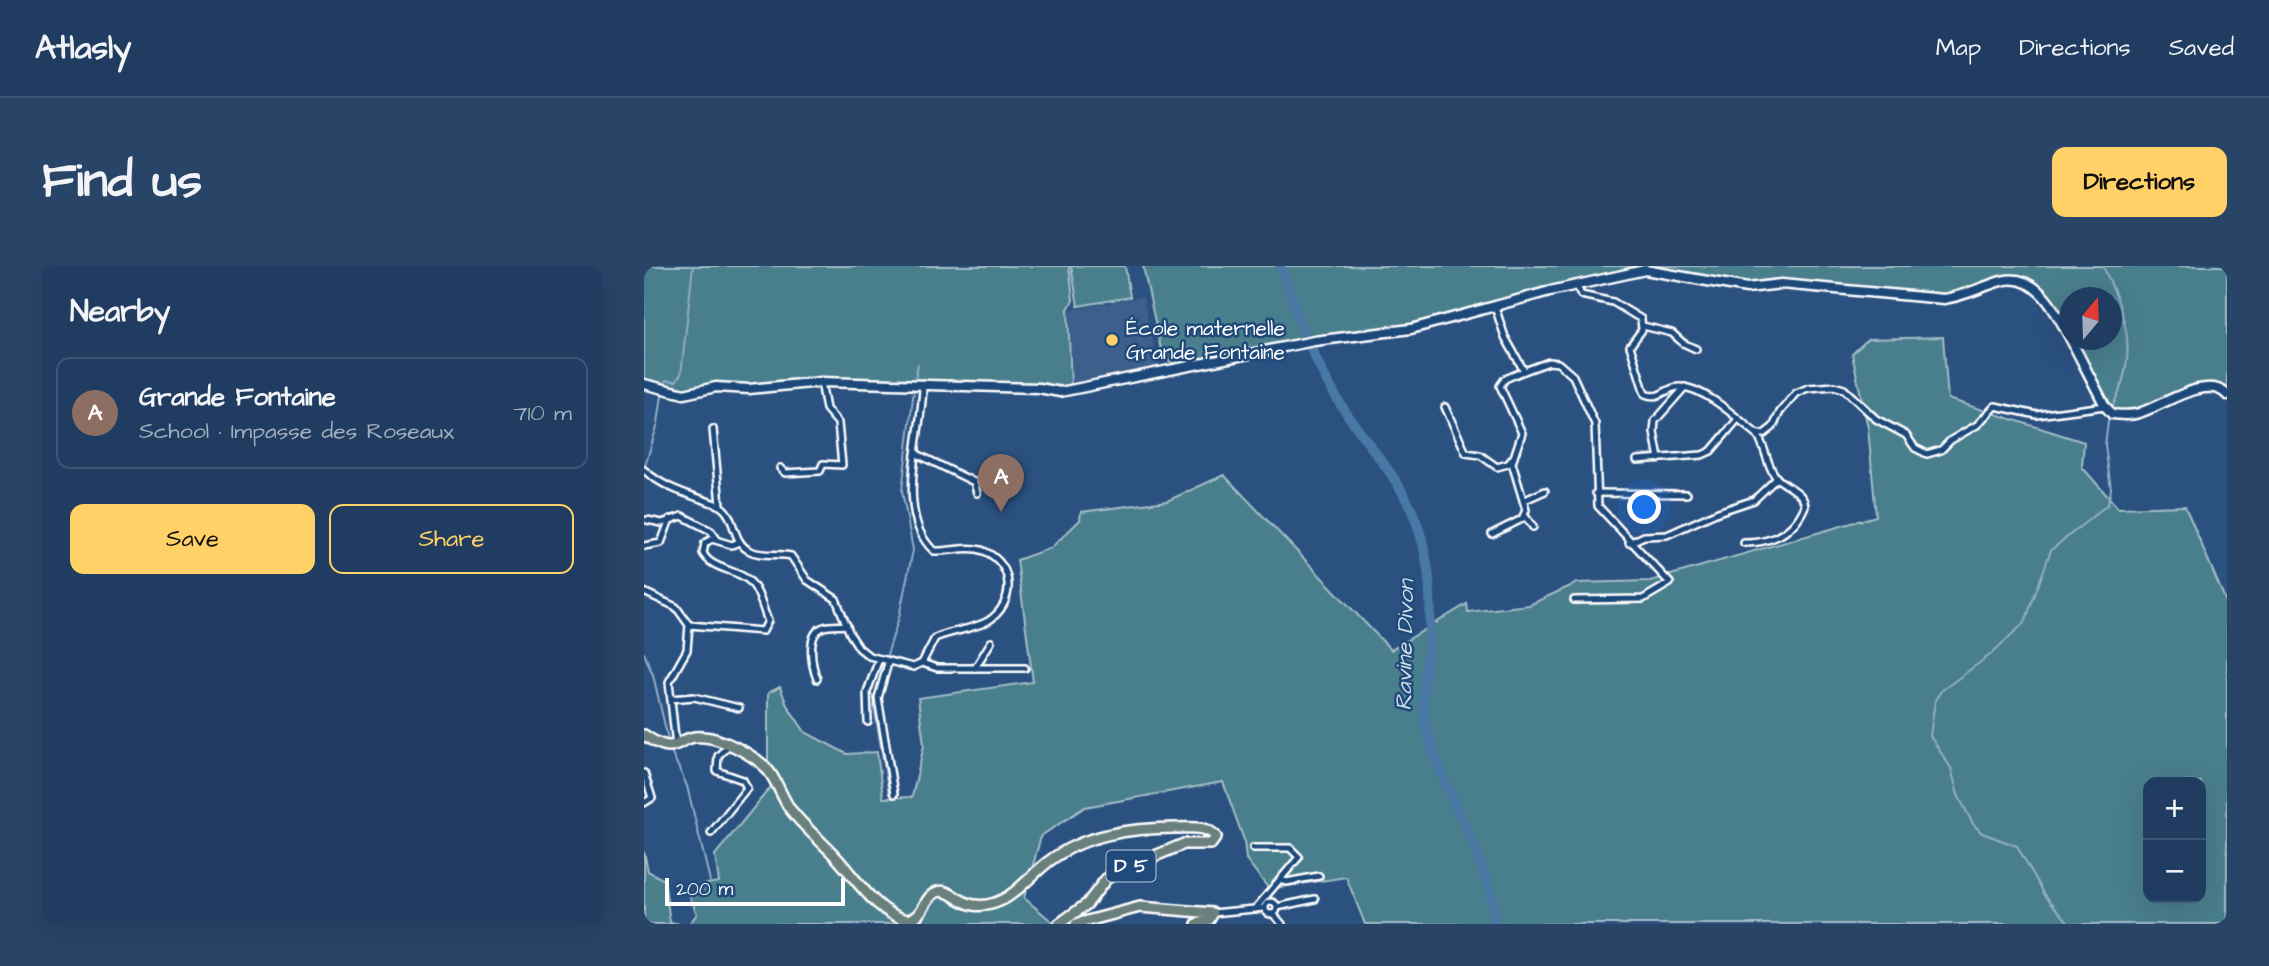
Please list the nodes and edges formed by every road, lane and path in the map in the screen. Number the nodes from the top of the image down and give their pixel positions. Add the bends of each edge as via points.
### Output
1 (1577, 286) junction
2 (1495, 307) junction
3 (2059, 318) edge
4 (1643, 326) junction
5 (1696, 349) dead end
6 (2076, 350) edge
7 (1524, 371) junction
8 (821, 382) junction
9 (923, 383) junction
10 (644, 384) edge
11 (1685, 387) junction
12 (2227, 395) edge
13 (2105, 406) junction
14 (1445, 407) dead end
15 (1738, 419) junction
16 (713, 429) dead end
17 (1757, 434) junction
18 (915, 447) junction
19 (1513, 458) junction
20 (1660, 459) junction
21 (1637, 460) dead end
22 (780, 468) dead end
23 (644, 470) edge
24 (1777, 478) junction
25 (1545, 491) dead end
26 (977, 493) dead end
27 (1596, 493) junction
28 (1687, 494) dead end
29 (1525, 500) junction
30 (720, 505) junction
31 (1525, 516) junction
32 (670, 519) junction
33 (647, 520) dead end
34 (1533, 527) dead end
35 (1492, 534) dead end
36 (716, 538) junction
37 (739, 542) junction
38 (1629, 542) junction
39 (1744, 543) dead end
40 (644, 546) edge
41 (644, 592) edge
42 (1574, 600) dead end
43 (689, 625) junction
44 (847, 625) junction
45 (991, 642) dead end
46 (879, 659) junction
47 (888, 663) junction
48 (922, 663) junction
49 (975, 668) junction
50 (1025, 668) dead end
51 (817, 679) dead end
52 (671, 699) junction
53 (739, 708) dead end
54 (868, 722) dead end
55 (644, 735) edge
56 (648, 743) edge
57 (676, 746) junction
58 (728, 746) junction
59 (644, 773) edge
60 (894, 794) dead end
61 (644, 803) edge
62 (711, 833) dead end
63 (1253, 848) dead end
64 (1320, 876) dead end
65 (1282, 880) junction
66 (1315, 899) dead end
67 (1277, 907) junction
68 (1264, 908) junction
69 (1255, 909) junction
70 (1213, 913) junction
71 (1273, 914) junction
72 (1059, 924) edge
73 (1076, 924) edge
74 (1197, 924) edge
75 (1282, 924) edge

1 - 2 street
1 - 3 street via 1657,270 1747,288 1781,284 1944,299 2020,279 2037,290
1 - 4 street via 1581,295 1613,302 1634,314
2 - 7 street
2 - 9 street via 1412,329 1314,341 1059,392
4 - 5 street via 1672,333
4 - 11 street via 1630,346 1645,394 1660,396
6 - 13 street
7 - 19 street via 1500,386 1522,433
7 - 27 street via 1549,362 1558,363 1573,376 1595,424
8 - 9 street
8 - 10 street via 749,389 716,387 684,394
8 - 22 street via 828,413 838,423 842,465 823,464 820,471 785,473
9 - 18 street
11 - 15 street
11 - 20 street via 1656,421
12 - 13 street via 2218,388 2203,388 2129,416 2112,414
13 - 17 street via 2037,415 1995,406 1978,425 1927,454 1844,389 1821,387 1796,393 1773,428
14 - 19 street via 1466,453 1480,455 1497,467
15 - 17 street
15 - 20 street via 1711,451
16 - 30 street
17 - 24 street
18 - 26 street via 917,454 974,482
18 - 48 street via 913,490 927,544 934,551 982,550 1003,567 1009,579 1006,604 997,615 935,638
19 - 29 street
20 - 21 street
23 - 30 street via 680,493
24 - 38 street via 1754,500 1667,535
24 - 39 street via 1802,496 1803,510 1772,541
25 - 29 street
27 - 28 street
27 - 38 street via 1598,506
29 - 31 street
30 - 37 street
31 - 34 street
31 - 35 street
32 - 33 street via 656,524
32 - 36 street via 682,516
32 - 40 street via 661,543
36 - 37 street via 732,545
36 - 43 street via 705,543 704,557 752,584 767,627 763,631
37 - 44 street via 757,553 791,556 807,580 836,598
38 - 42 street via 1670,583 1643,599
41 - 43 street via 676,607
43 - 52 street via 687,650 669,682
44 - 46 street via 859,648
44 - 51 street via 824,626 818,631 809,653
45 - 49 street
46 - 47 street
46 - 54 street via 867,692
47 - 48 street via 908,668
47 - 60 street via 878,698
48 - 49 street via 937,668
49 - 50 street
52 - 53 street via 694,697
52 - 57 street
55 - 56 main road, D 5
56 - 57 main road, D 5
57 - 58 main road, D 5 via 701,736
58 - 62 street via 718,756 717,771 743,780 747,788
58 - 72 main road, D 5 via 766,766 777,790 813,835 877,903 907,920 919,916 940,891 971,906 1003,899 1051,859 1102,836 1177,828 1204,829 1216,837 1211,844 1184,844 1123,869
59 - 61 street via 652,798
63 - 65 street via 1296,850 1299,860
64 - 65 street
65 - 69 street
66 - 67 street
67 - 68 street via 1268,902
67 - 71 street
68 - 69 street
68 - 71 street
69 - 70 street
70 - 73 main road, D 5 via 1140,907
70 - 74 main road via 1209,920
71 - 75 street

